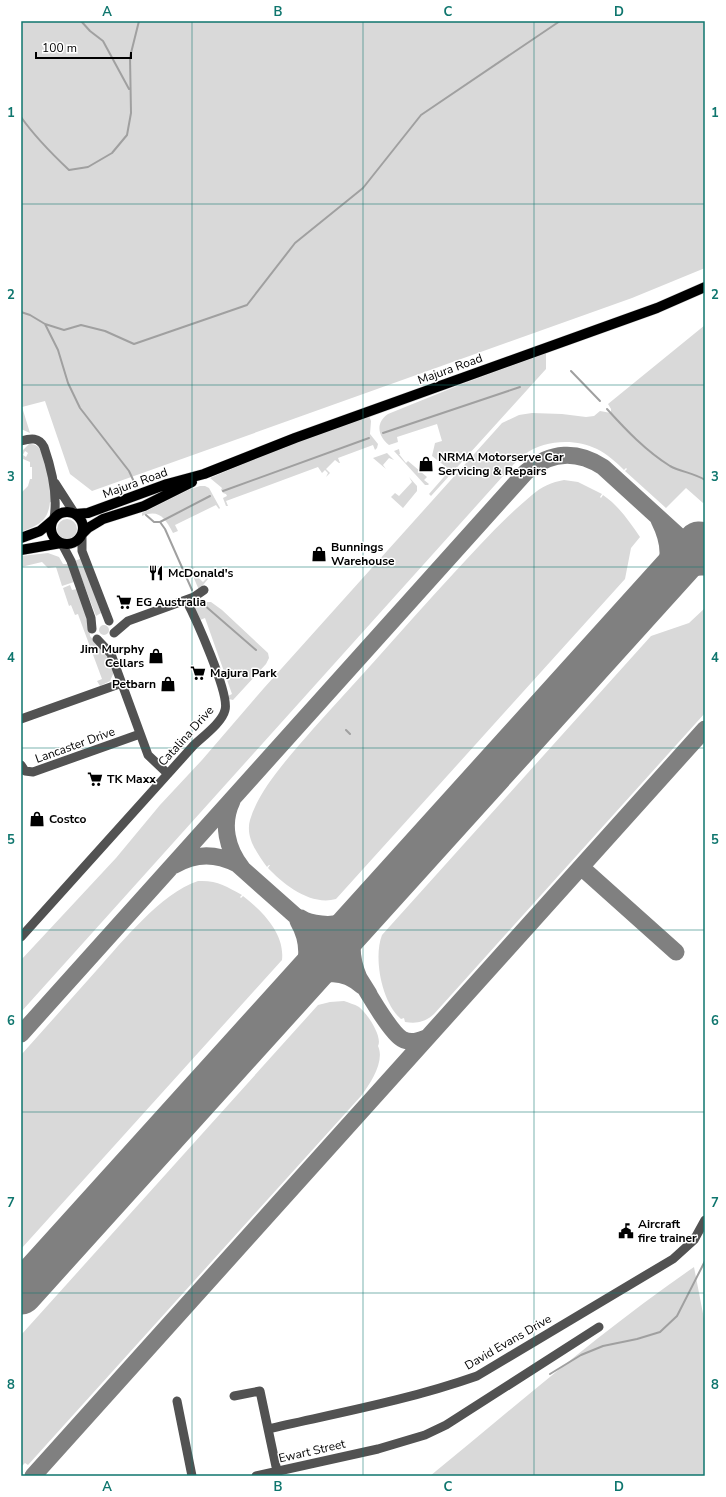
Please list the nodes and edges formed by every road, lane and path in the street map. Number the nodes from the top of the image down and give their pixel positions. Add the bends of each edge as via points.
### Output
1 (705, 287) edge
2 (21, 441) edge
3 (204, 474) junction
4 (52, 476) junction
5 (75, 514) junction
6 (54, 519) junction
7 (82, 534) junction
8 (21, 538) edge
9 (61, 544) junction
10 (21, 550) edge
11 (204, 590) dead end
12 (186, 600) junction
13 (109, 621) junction
14 (128, 621) junction
15 (92, 629) junction
16 (113, 634) junction
17 (96, 639) junction
18 (111, 654) junction
19 (122, 683) junction
20 (21, 719) edge
21 (140, 734) junction
22 (21, 764) edge
23 (168, 774) junction
24 (21, 937) edge
25 (705, 1220) edge
26 (599, 1327) dead end
27 (234, 1396) dead end
28 (176, 1401) dead end
29 (268, 1429) junction
30 (277, 1474) edge
31 (192, 1476) edge
32 (256, 1476) edge

1 - 3 main road, Majura Road via 636,316 295,438
2 - 4 street via 32,439 42,443
3 - 5 main road, Majura Road via 167,484 88,513
3 - 7 main road, Majura Road via 147,505 103,518
4 - 5 street
4 - 6 street via 56,503
5 - 6 main road via 65,512
5 - 7 main road via 82,522
6 - 8 main road via 40,531
6 - 9 main road via 51,525 52,533
7 - 9 main road via 72,544
7 - 13 street via 82,551
9 - 10 main road
9 - 15 street via 71,561 91,618
11 - 12 street
12 - 14 street
12 - 23 street, Catalina Drive via 203,636 226,707 220,719
13 - 14 street
13 - 15 street via 98,620
13 - 16 street via 113,627
14 - 16 street
15 - 17 street
16 - 17 street via 106,641
16 - 18 street
17 - 18 street
18 - 19 street
19 - 20 street
19 - 21 street
21 - 22 street, Lancaster Drive via 31,773 25,771
21 - 23 street via 149,756
23 - 24 street, Catalina Drive
25 - 29 street, David Evans Drive via 694,1240 673,1259 477,1376 413,1396
26 - 30 street, Ewart Street via 446,1425 425,1435
27 - 29 street via 260,1391
28 - 31 street
29 - 30 street
30 - 32 street, Ewart Street

